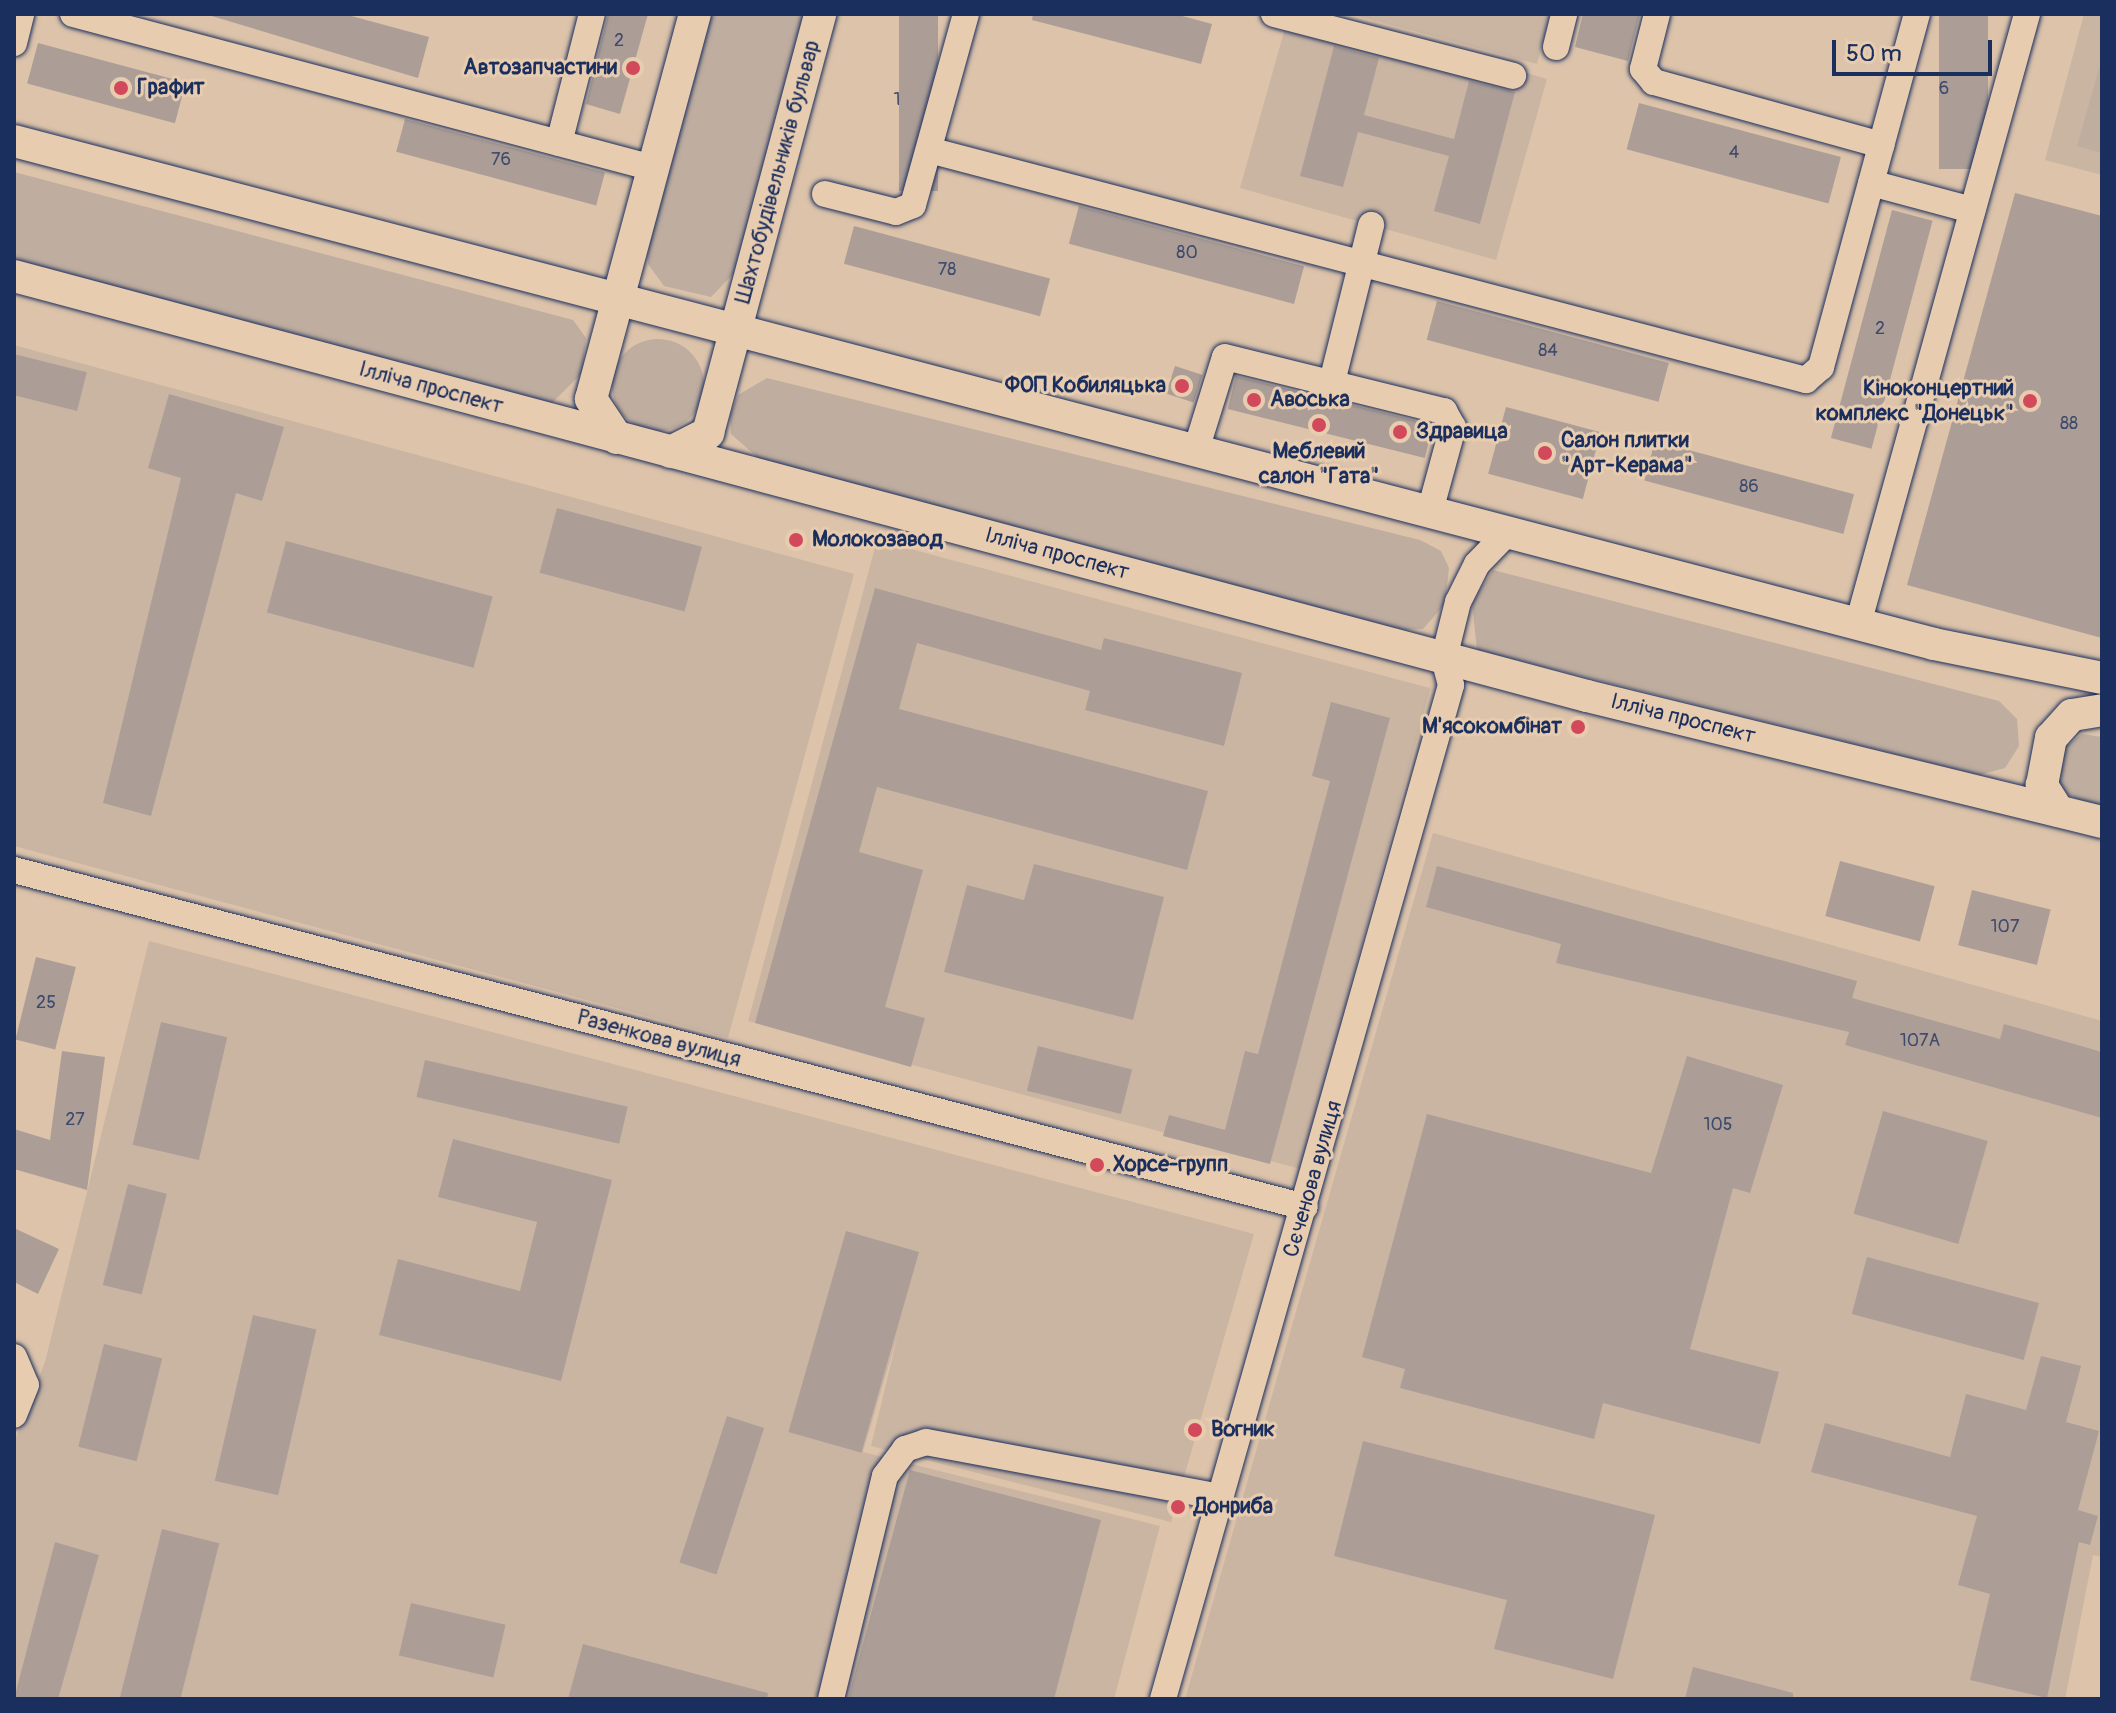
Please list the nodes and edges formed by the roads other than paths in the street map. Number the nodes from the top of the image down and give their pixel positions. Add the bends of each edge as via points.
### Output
1 (21, 14) edge
2 (73, 14) edge
3 (592, 14) edge
4 (695, 14) edge
5 (820, 14) edge
6 (966, 14) edge
7 (1274, 14) edge
8 (1564, 14) edge
9 (1657, 14) edge
10 (1917, 14) edge
11 (2027, 14) edge
12 (14, 43) edge
13 (1556, 47) dead end
14 (1513, 76) dead end
15 (14, 141) edge
16 (559, 143) junction
17 (1881, 145) junction
18 (929, 150) junction
19 (653, 168) junction
20 (1871, 183) junction
21 (825, 194) dead end
22 (1972, 210) junction
23 (1371, 225) dead end
24 (1361, 265) junction
25 (14, 276) edge
26 (618, 299) junction
27 (736, 330) junction
28 (1332, 382) junction
29 (617, 438) junction
30 (1196, 450) junction
31 (671, 452) junction
32 (1430, 511) junction
33 (1507, 533) junction
34 (1858, 624) junction
35 (1934, 644) junction
36 (1444, 658) junction
37 (2102, 678) edge
38 (2102, 691) edge
39 (2102, 710) edge
40 (2058, 811) junction
41 (2102, 822) edge
42 (14, 870) edge
43 (1305, 1207) junction
44 (14, 1357) edge
45 (14, 1415) edge
46 (1221, 1497) junction
47 (831, 1699) edge
48 (1163, 1699) edge

1 - 12 street
2 - 16 street
3 - 16 street
4 - 19 main road
5 - 27 main road, Шахтобудівельників бульвар
6 - 18 street
7 - 14 street
8 - 13 street
9 - 17 street via 1643,69 1654,82
10 - 17 street
11 - 22 street
15 - 26 main road
16 - 19 street
17 - 20 street
18 - 21 street via 913,205 896,212
18 - 24 street
19 - 26 main road
20 - 22 street
20 - 24 street via 1821,367 1806,380
22 - 34 street
23 - 24 street
24 - 28 street
25 - 29 main road, Ілліча проспект
26 - 27 main road
26 - 29 main road via 591,399
27 - 30 main road
27 - 31 main road, Шахтобудівельників бульвар via 708,433
28 - 30 street via 1225,357
28 - 32 street via 1451,418
29 - 31 main road, Ілліча проспект
30 - 32 main road
31 - 36 main road, Ілліча проспект
32 - 33 main road
33 - 34 main road
33 - 36 street via 1471,577
34 - 35 main road
35 - 37 main road
35 - 38 main road
36 - 40 main road, Ілліча проспект
36 - 43 street, Сєченова вулиця via 1451,685
39 - 40 main road via 2072,715 2051,738 2042,785
40 - 41 main road, Ілліча проспект
42 - 43 street, Разенкова вулиця
43 - 46 street, Сєченова вулиця
44 - 45 street via 26,1385
46 - 47 street via 926,1442 905,1449 885,1476
46 - 48 street, Сєченова вулиця

